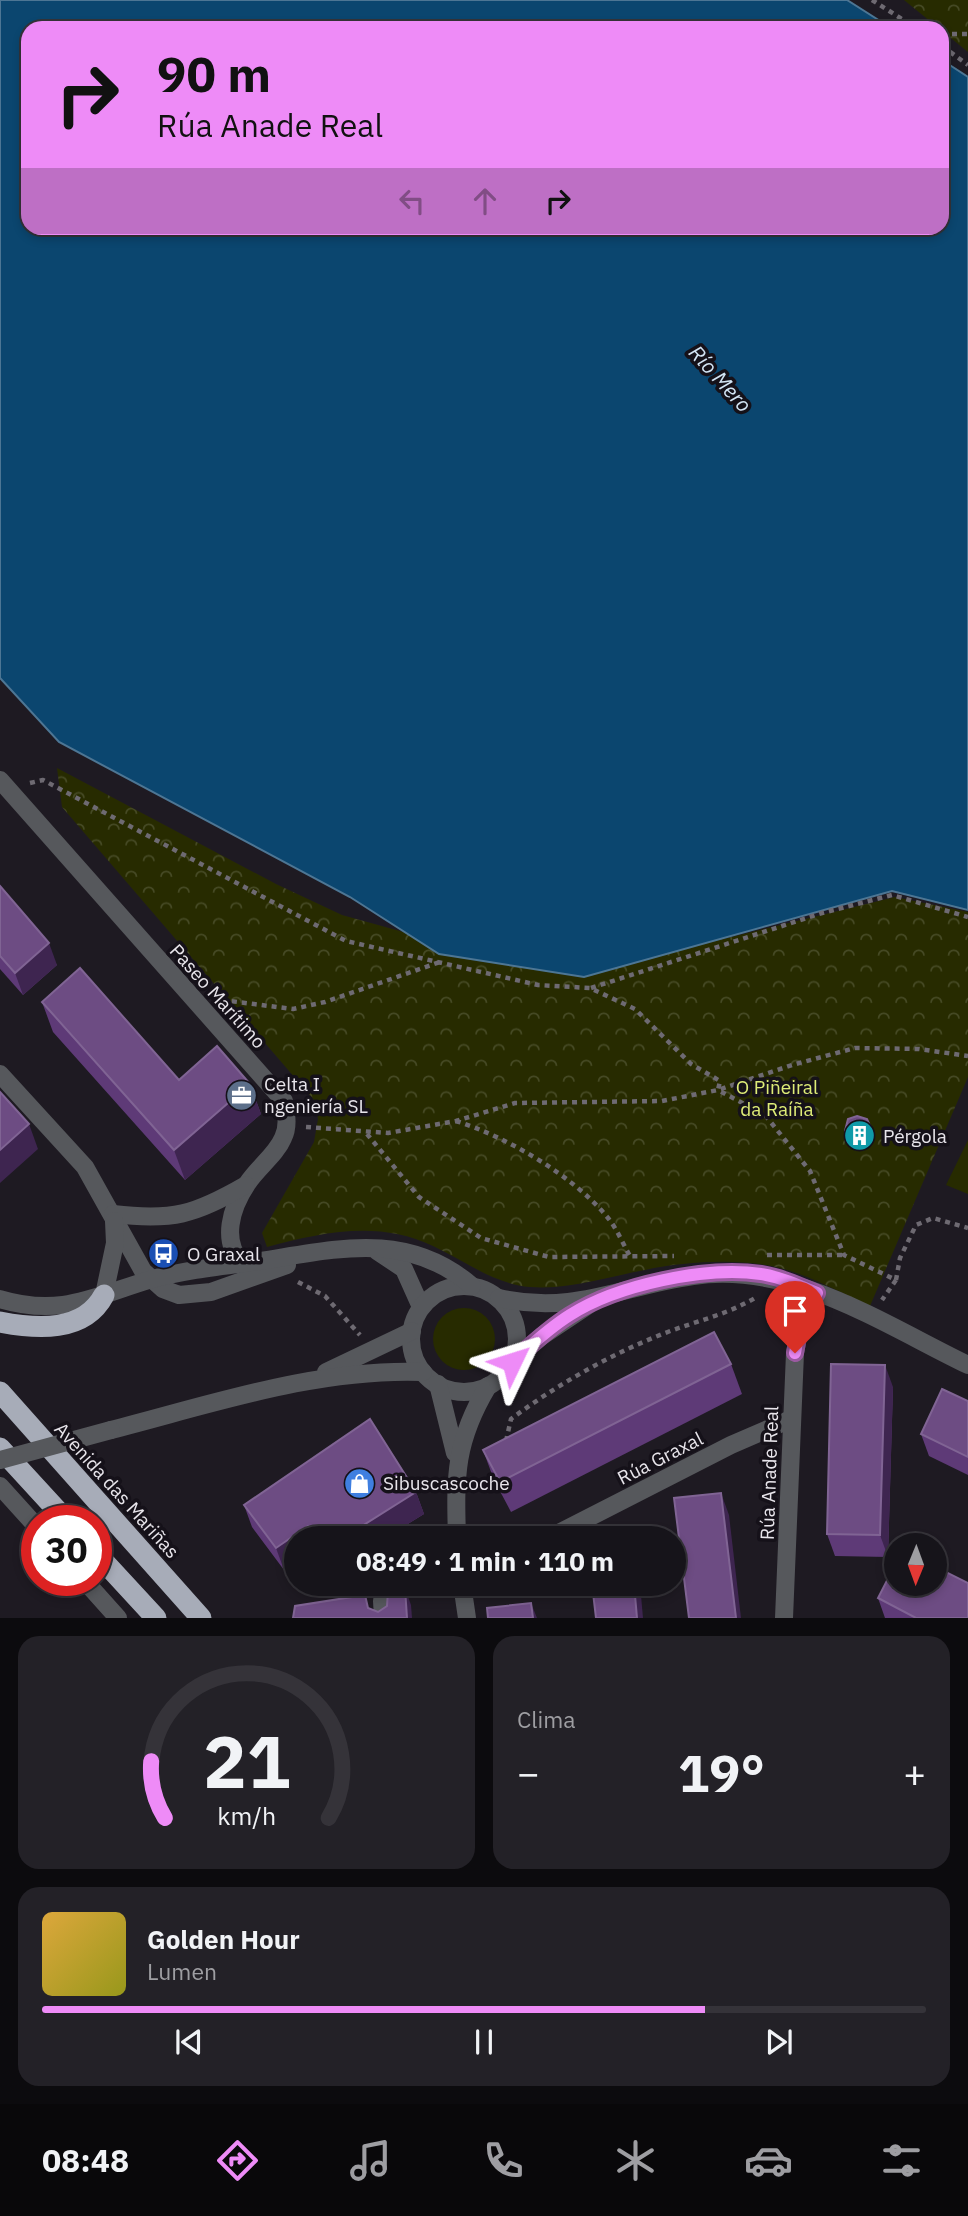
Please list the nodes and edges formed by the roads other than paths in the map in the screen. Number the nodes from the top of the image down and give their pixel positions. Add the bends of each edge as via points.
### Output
1 (0, 780) edge
2 (0, 1074) edge
3 (246, 1185) junction
4 (113, 1214) junction
5 (371, 1248) junction
6 (316, 1252) junction
7 (242, 1263) junction
8 (151, 1279) junction
9 (472, 1286) junction
10 (817, 1293) junction
11 (104, 1295) junction
12 (499, 1298) junction
13 (0, 1299) edge
14 (600, 1299) junction
15 (421, 1307) junction
16 (0, 1322) edge
17 (412, 1331) junction
18 (512, 1362) junction
19 (968, 1365) edge
20 (423, 1372) junction
21 (307, 1380) junction
22 (438, 1384) junction
23 (488, 1386) junction
24 (0, 1392) edge
25 (792, 1419) junction
26 (0, 1448) edge
27 (0, 1460) edge
28 (457, 1467) junction
29 (0, 1486) edge
30 (52, 1505) edge
31 (21, 1509) edge
32 (457, 1526) edge
33 (572, 1526) edge
34 (112, 1570) edge
35 (98, 1596) edge
36 (386, 1596) edge
37 (464, 1596) edge
38 (788, 1615) edge
39 (118, 1618) edge
40 (156, 1618) edge
41 (201, 1618) edge
42 (383, 1618) edge
43 (467, 1618) edge

1 - 3 street, Paseo Marítimo via 284,1101 287,1124 283,1139
2 - 4 street via 85,1167
3 - 4 street via 189,1214 146,1218
3 - 7 street, Paseo Marítimo via 228,1237 233,1254
4 - 8 street
4 - 11 street via 116,1243
5 - 6 street
5 - 9 street via 424,1256
5 - 15 street via 404,1269
6 - 7 street
6 - 8 street via 195,1295 179,1295
7 - 8 street
8 - 11 street
9 - 12 street
9 - 15 street via 444,1289
10 - 14 street via 760,1274 694,1276
10 - 19 street
10 - 25 street, Rúa Anade Real via 798,1336
11 - 13 street via 43,1308
11 - 16 highway via 82,1318 65,1324 43,1327
12 - 14 street via 551,1303
12 - 18 street via 508,1308 517,1334
14 - 18 street via 571,1314
15 - 17 street
17 - 20 street via 413,1352
17 - 21 street
18 - 23 street
20 - 21 street
20 - 22 street
21 - 27 street, bridge
22 - 23 street via 463,1392
22 - 28 street
23 - 28 street via 469,1420
24 - 41 highway, Avenida das Mariñas
25 - 33 street, Rúa Graxal
25 - 38 street, Rúa Anade Real
26 - 30 highway
28 - 32 street
29 - 31 street
34 - 40 highway
35 - 39 street
36 - 42 street via 382,1601
37 - 43 street

